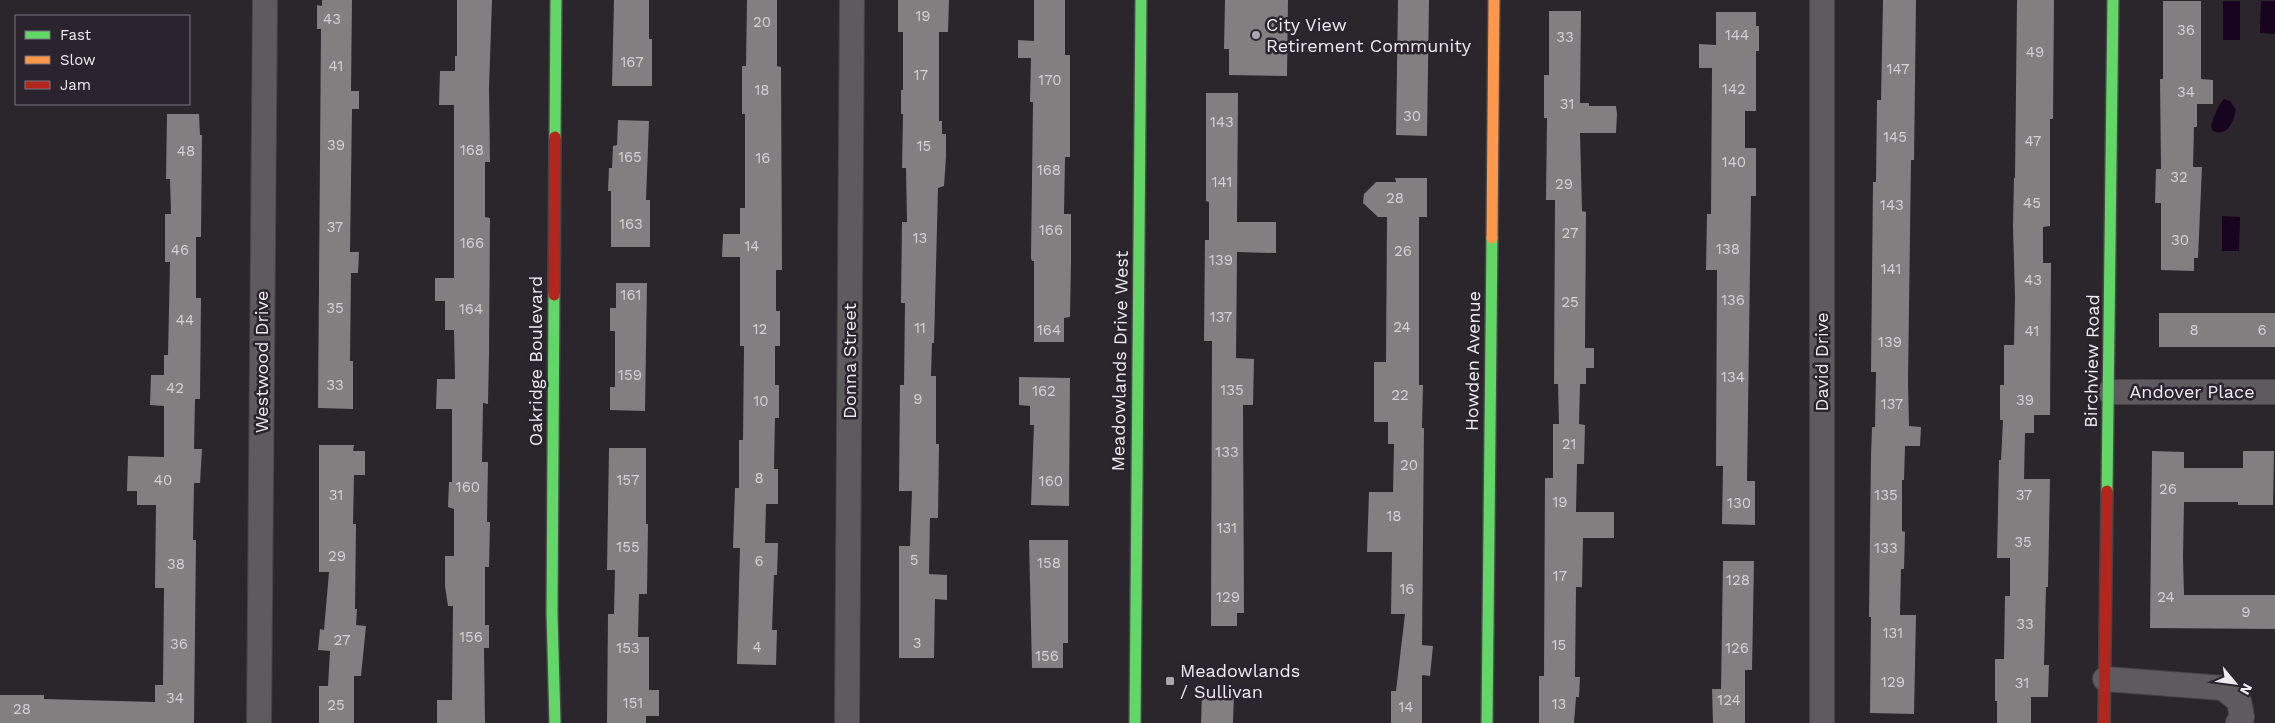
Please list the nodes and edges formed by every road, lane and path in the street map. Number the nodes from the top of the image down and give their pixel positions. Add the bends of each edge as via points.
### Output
1 (265, 0) edge
2 (556, 0) edge
3 (852, 0) edge
4 (1141, 0) edge
5 (1494, 0) edge
6 (1822, 0) edge
7 (2113, 0) edge
8 (2110, 392) junction
9 (2275, 392) edge
10 (2105, 679) junction
11 (259, 723) edge
12 (555, 723) edge
13 (848, 723) edge
14 (1135, 723) edge
15 (1487, 723) edge
16 (1822, 723) edge
17 (2104, 723) edge
18 (2238, 723) edge

1 - 11 street, Westwood Drive
2 - 12 street, Oakridge Boulevard via 552,613
3 - 13 street, Donna Street
4 - 14 street, Meadowlands Drive West
5 - 15 street, Howden Avenue
6 - 16 street, David Drive
7 - 8 street, Birchview Road
8 - 9 street, Andover Place
8 - 10 street, Birchview Road
10 - 17 street, Birchview Road
10 - 18 street via 2223,688 2239,702 2242,717

